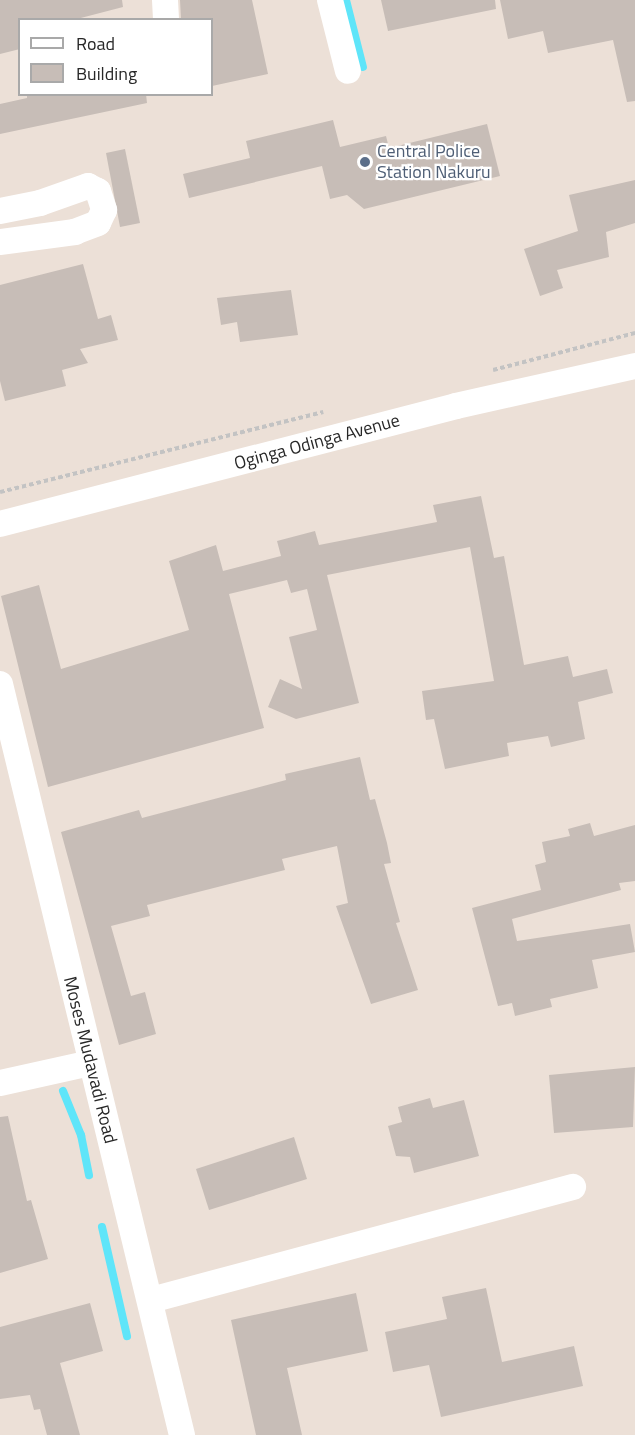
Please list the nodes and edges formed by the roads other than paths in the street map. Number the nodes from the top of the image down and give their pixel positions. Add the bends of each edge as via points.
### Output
1 (165, 0) edge
2 (330, 0) edge
3 (166, 18) edge
4 (348, 71) dead end
5 (0, 211) edge
6 (0, 242) edge
7 (635, 366) edge
8 (0, 524) edge
9 (0, 684) edge
10 (90, 1063) junction
11 (0, 1083) edge
12 (573, 1187) dead end
13 (151, 1300) junction
14 (182, 1435) edge

1 - 3 street
2 - 4 street
5 - 6 street via 40,203 88,186 103,198 104,210 98,223 75,232
7 - 8 street, Oginga Odinga Avenue via 456,406
9 - 10 street, Moses Mudavadi Road
10 - 11 street
10 - 13 street, Moses Mudavadi Road
12 - 13 street
13 - 14 street, Moses Mudavadi Road

